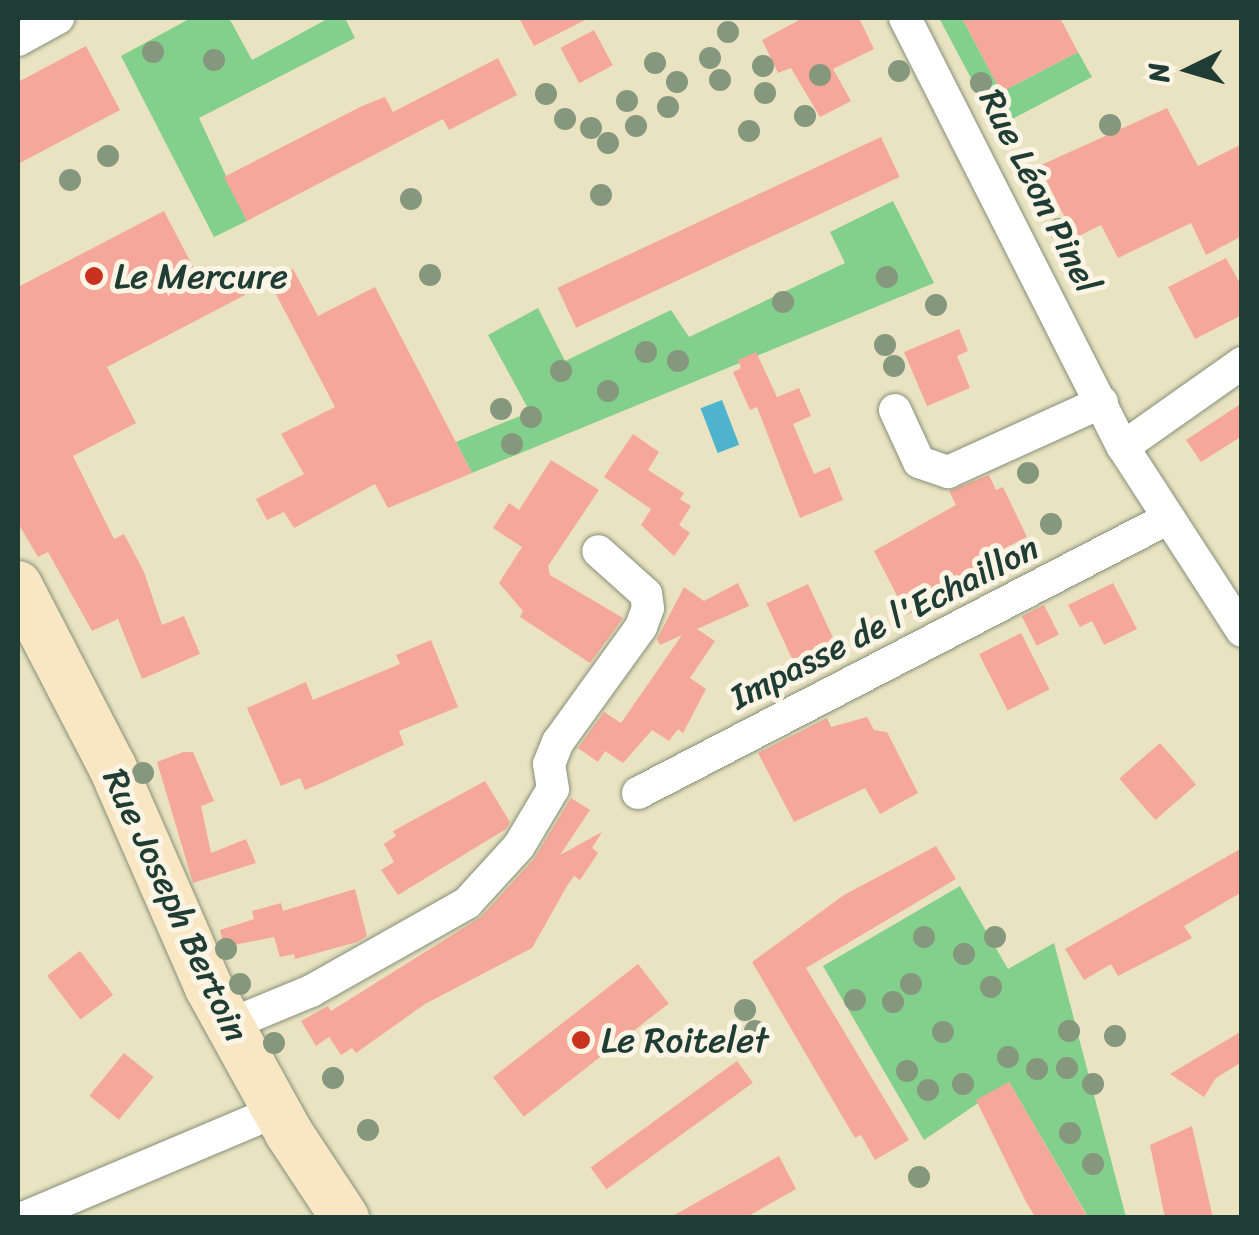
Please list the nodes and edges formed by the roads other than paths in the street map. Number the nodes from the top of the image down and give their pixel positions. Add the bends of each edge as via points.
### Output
1 (58, 18) edge
2 (905, 18) edge
3 (18, 40) edge
4 (1242, 363) edge
5 (1102, 402) junction
6 (895, 410) dead end
7 (1123, 447) junction
8 (1165, 520) junction
9 (598, 551) dead end
10 (18, 586) edge
11 (1242, 631) edge
12 (638, 793) dead end
13 (229, 1025) junction
14 (276, 1111) junction
15 (23, 1218) edge
16 (346, 1218) edge

1 - 3 street
2 - 5 street, Rue Léon Pinel
4 - 7 street
5 - 6 street via 948,472 919,462
5 - 7 street, Rue Léon Pinel
7 - 8 street, Rue Léon Pinel
8 - 11 street, Rue Léon Pinel
8 - 12 street, Impasse de l'Echaillon
9 - 13 street via 646,594 648,608 558,742 549,764 554,788 519,846 467,903 311,990
10 - 13 street, Rue Joseph Bertoin via 112,766
13 - 14 street, Rue Joseph Bertoin
14 - 15 street
14 - 16 street, Rue Joseph Bertoin

